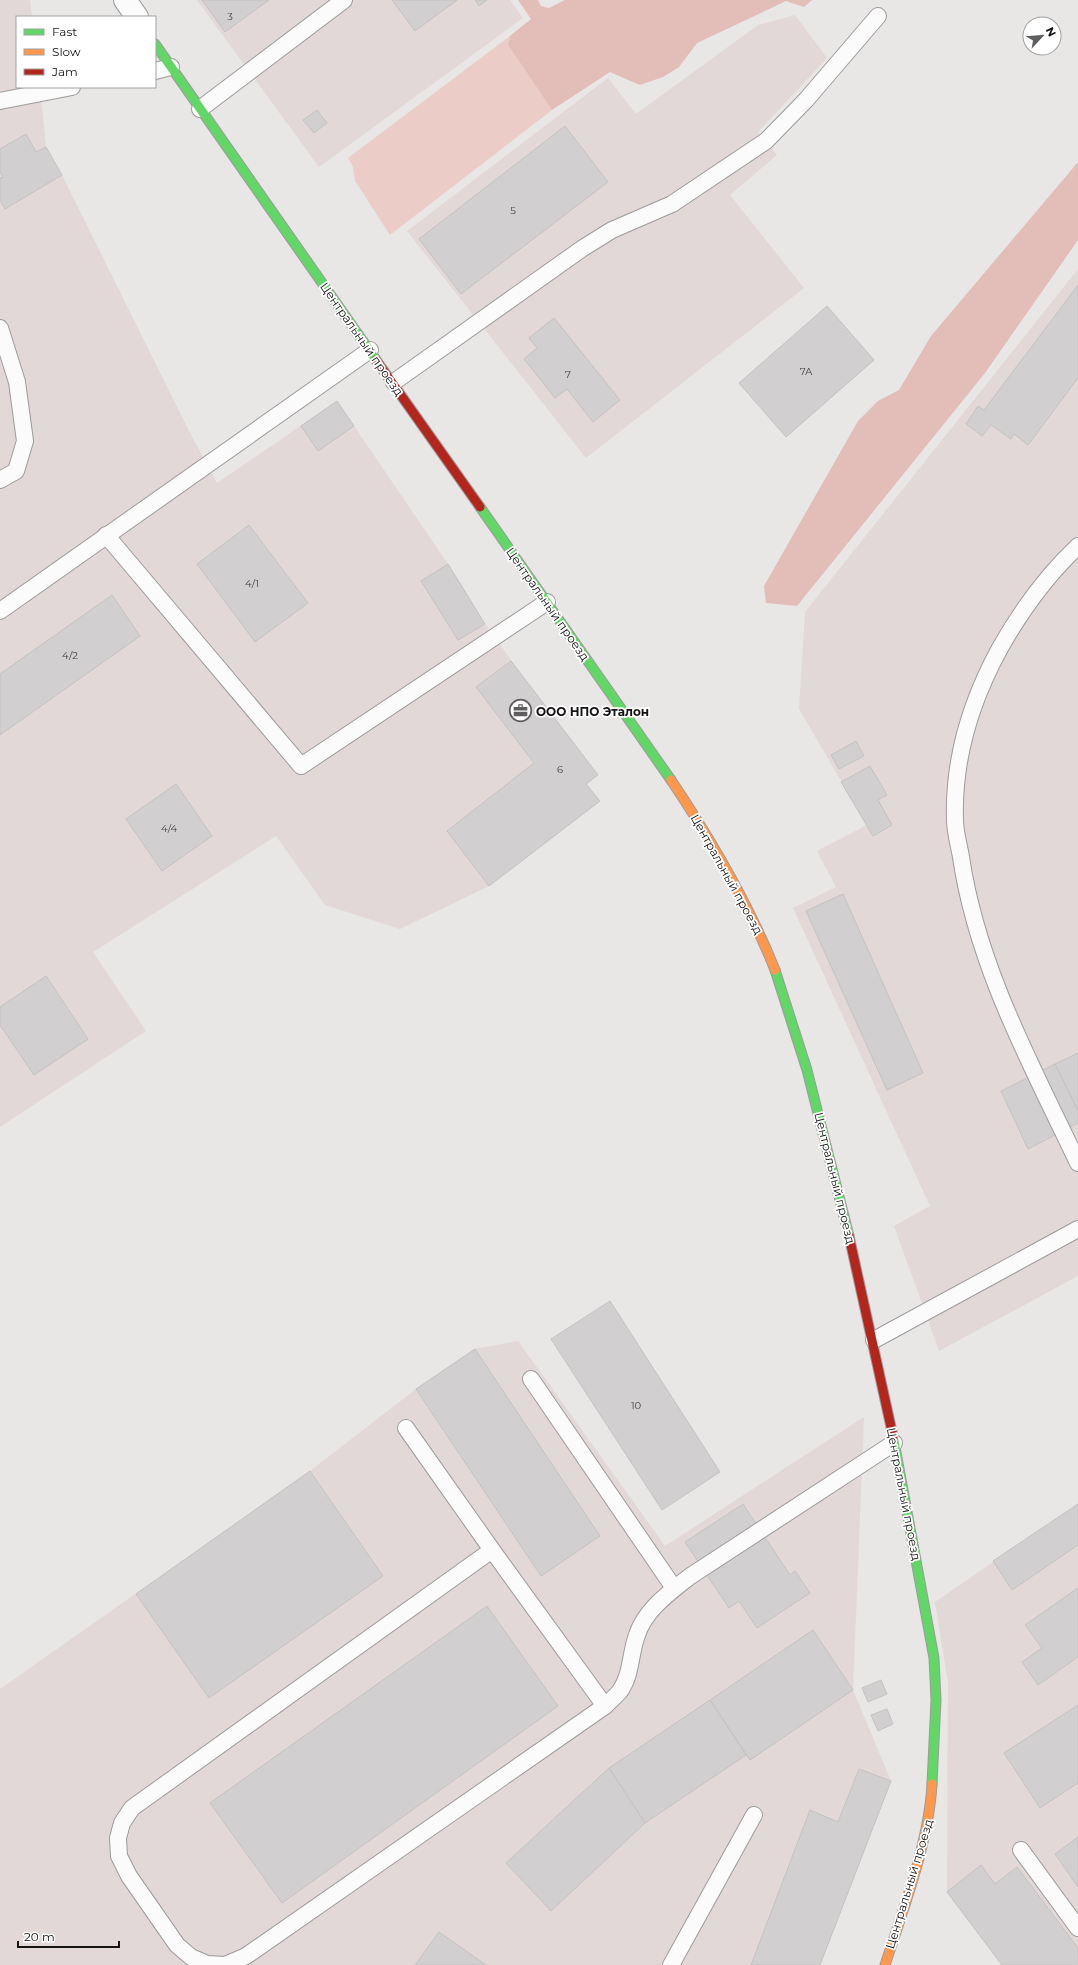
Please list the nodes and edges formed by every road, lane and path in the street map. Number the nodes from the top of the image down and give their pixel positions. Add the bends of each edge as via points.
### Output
1 (125, 0) edge
2 (344, 0) edge
3 (136, 16) edge
4 (878, 16) dead end
5 (156, 45) edge
6 (171, 67) junction
7 (156, 70) edge
8 (67, 88) edge
9 (0, 101) edge
10 (200, 108) junction
11 (0, 328) edge
12 (370, 350) junction
13 (394, 382) junction
14 (0, 480) edge
15 (106, 535) junction
16 (1078, 546) edge
17 (547, 602) junction
18 (0, 611) edge
19 (1078, 1163) edge
20 (1078, 1229) edge
21 (874, 1340) junction
22 (531, 1379) dead end
23 (406, 1428) dead end
24 (894, 1443) junction
25 (492, 1550) junction
26 (674, 1588) junction
27 (605, 1706) junction
28 (754, 1815) dead end
29 (1021, 1850) dead end
30 (1078, 1928) edge
31 (671, 1965) edge
32 (885, 1965) edge

1 - 3 street
2 - 10 lane
4 - 13 lane via 766,142 672,204 612,230 583,248
5 - 6 street, Центральный проезд
6 - 7 lane
6 - 10 street, Центральный проезд
8 - 9 lane
10 - 12 street, Центральный проезд
11 - 14 lane via 17,382 24,441 16,472
12 - 13 street, Центральный проезд
12 - 15 lane
13 - 17 street, Центральный проезд
15 - 17 lane via 301,766
15 - 18 lane
16 - 19 lane via 1026,606 992,663 974,702 964,733 955,820 974,923 994,980 1019,1040
17 - 21 street, Центральный проезд via 672,781 726,868 761,935 788,1003 813,1088
20 - 21 lane
21 - 24 street, Центральный проезд
22 - 26 lane
23 - 25 lane
24 - 26 lane
24 - 32 street, Центральный проезд via 934,1658 935,1736 931,1809 908,1896
25 - 27 lane
25 - 27 lane via 132,1808 122,1823 118,1838 118,1856 129,1876 178,1945 191,1957 207,1964 225,1965 246,1956
26 - 27 lane via 646,1617 637,1635 628,1675 620,1690
28 - 31 lane
29 - 30 lane

